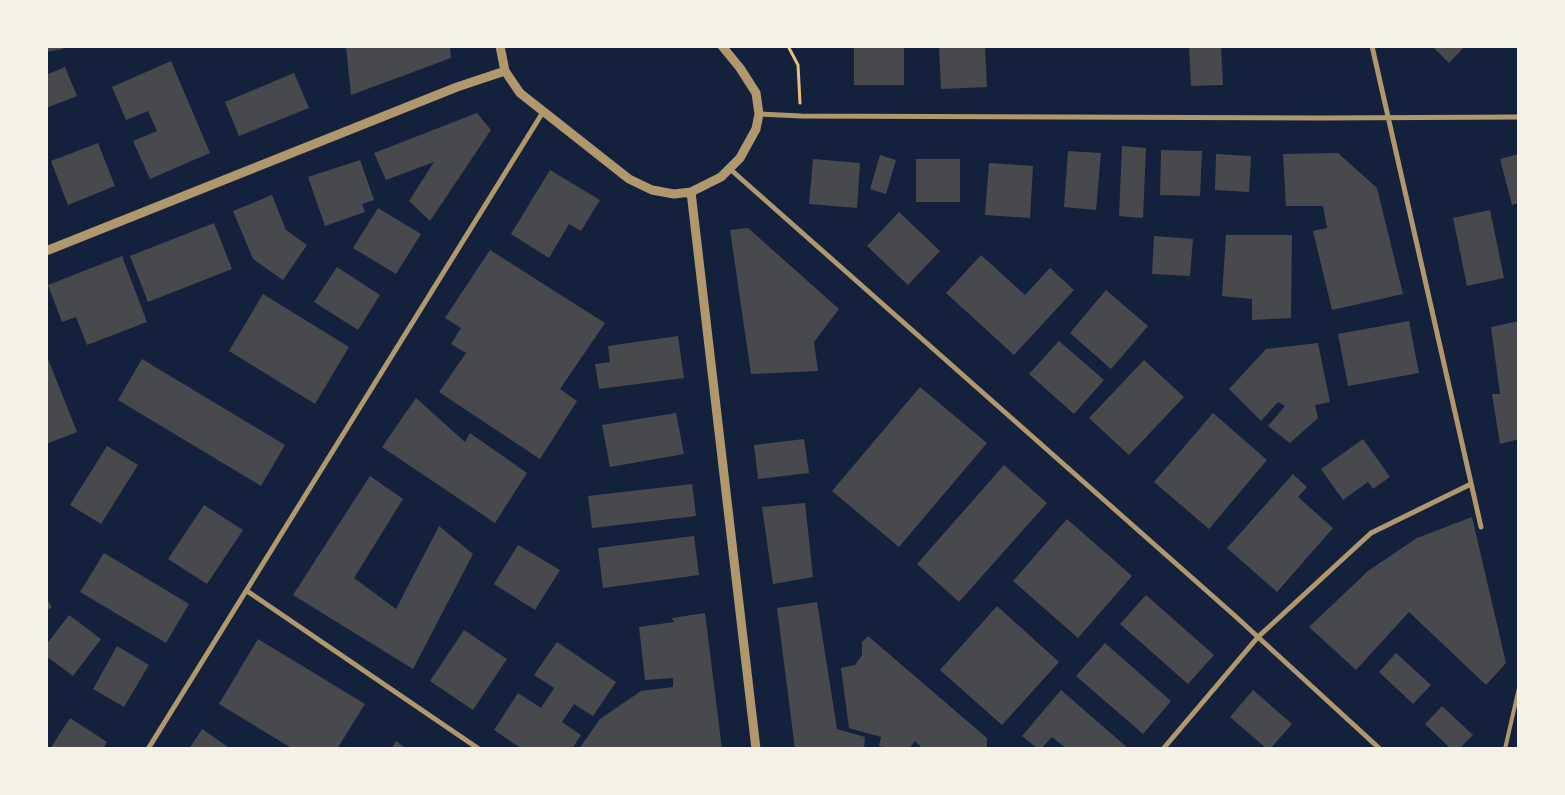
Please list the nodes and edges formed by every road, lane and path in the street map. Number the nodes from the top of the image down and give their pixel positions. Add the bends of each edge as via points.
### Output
1 (500, 46) edge
2 (722, 46) edge
3 (788, 46) edge
4 (1372, 46) edge
5 (505, 71) junction
6 (543, 112) junction
7 (759, 114) junction
8 (801, 116) junction
9 (1519, 117) edge
10 (1387, 118) junction
11 (730, 168) junction
12 (691, 192) junction
13 (46, 251) edge
14 (1471, 484) junction
15 (1481, 527) dead end
16 (247, 591) junction
17 (1258, 637) junction
18 (1519, 688) edge
19 (148, 749) edge
20 (479, 749) edge
21 (756, 749) edge
22 (1163, 749) edge
23 (1380, 749) edge
24 (1505, 749) edge

1 - 5 street
2 - 7 street via 753,87
3 - 8 path via 798,65
4 - 10 street
5 - 6 street via 520,93
5 - 13 street via 456,87
6 - 12 street via 640,186 668,194
6 - 16 street
7 - 8 street
7 - 11 street via 753,137
8 - 10 street
9 - 10 street
10 - 14 street
11 - 12 street via 721,177
11 - 17 street
12 - 21 street
14 - 15 street
14 - 17 street via 1372,532
16 - 19 street
16 - 20 street
17 - 22 street
17 - 23 street
18 - 24 lane

